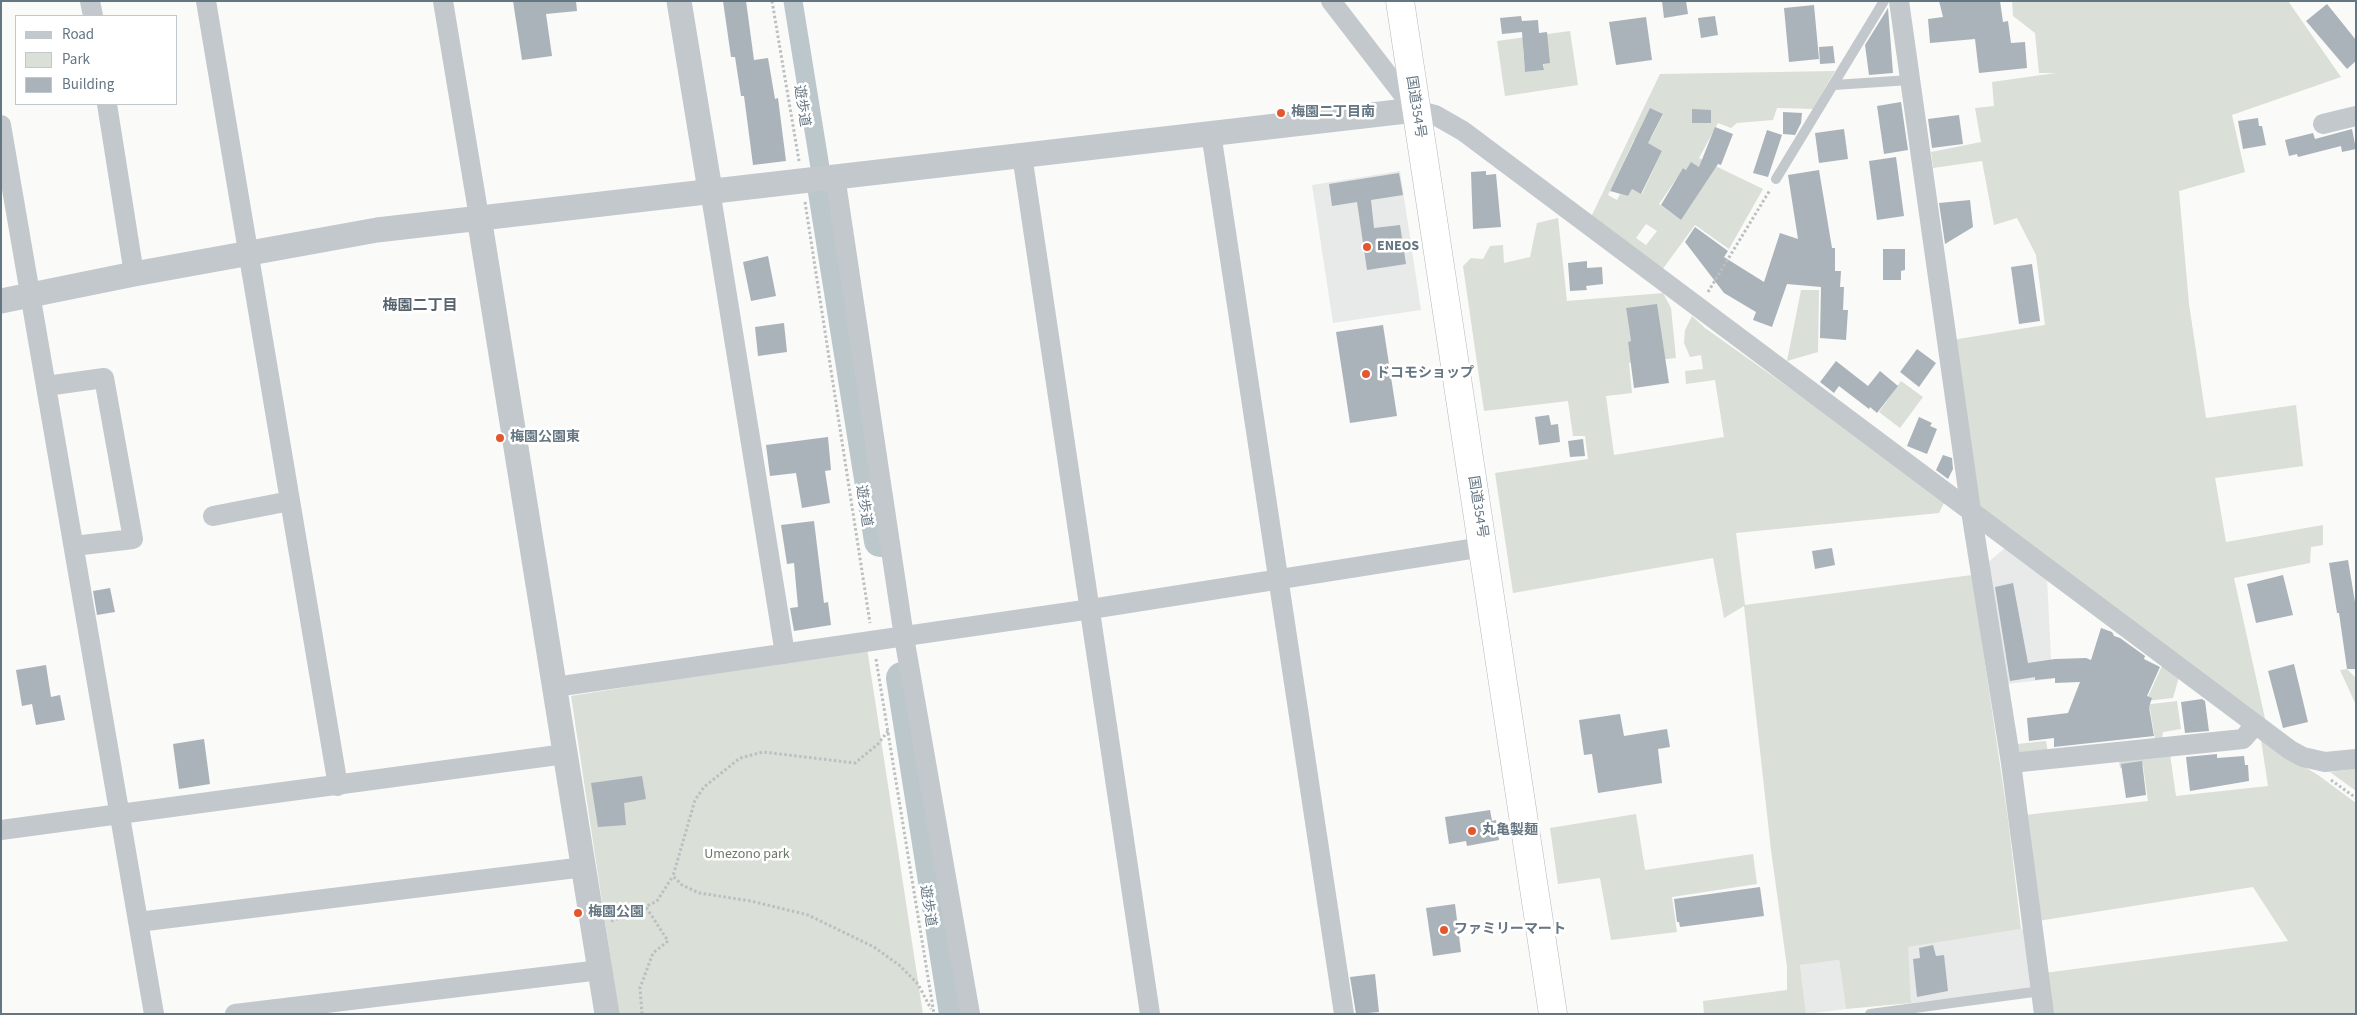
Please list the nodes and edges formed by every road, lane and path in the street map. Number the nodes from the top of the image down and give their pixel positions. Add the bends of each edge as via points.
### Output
1 (90, 1) edge
2 (206, 1) edge
3 (443, 1) edge
4 (679, 1) edge
5 (772, 1) edge
6 (1331, 1) edge
7 (1400, 1) edge
8 (1884, 1) edge
9 (1899, 1) edge
10 (93, 15) edge
11 (1910, 80) junction
12 (1834, 85) junction
13 (107, 105) edge
14 (1415, 110) junction
15 (2356, 116) edge
16 (2323, 124) dead end
17 (1, 125) edge
18 (1210, 133) junction
19 (1022, 155) junction
20 (820, 178) junction
21 (1776, 179) joint
22 (710, 190) junction
23 (479, 217) junction
24 (248, 253) junction
25 (134, 274) junction
26 (31, 296) junction
27 (1, 302) edge
28 (1699, 308) junction
29 (46, 386) junction
30 (290, 501) junction
31 (1971, 512) junction
32 (212, 516) dead end
33 (74, 546) junction
34 (1483, 547) junction
35 (1278, 578) junction
36 (1090, 609) junction
37 (904, 636) junction
38 (874, 641) junction
39 (785, 654) junction
40 (555, 688) junction
41 (2255, 725) junction
42 (888, 731) junction
43 (565, 754) junction
44 (2356, 759) edge
45 (2011, 763) junction
46 (338, 786) junction
47 (120, 815) junction
48 (1, 830) edge
49 (584, 867) junction
50 (673, 876) junction
51 (646, 907) junction
52 (138, 922) junction
53 (593, 924) junction
54 (600, 970) junction
55 (2041, 991) junction
56 (933, 1013) edge
57 (154, 1014) edge
58 (235, 1014) edge
59 (607, 1014) edge
60 (642, 1014) edge
61 (970, 1014) edge
62 (1150, 1014) edge
63 (1344, 1014) edge
64 (1552, 1014) edge
65 (1870, 1014) edge
66 (2044, 1014) edge

1 - 10 street
2 - 24 street
3 - 23 street
4 - 22 street
5 - 20 path, 遊歩道
6 - 14 street
7 - 14 highway, 国道354号
8 - 12 lane
9 - 11 street
11 - 12 lane
11 - 31 street
12 - 21 lane
13 - 25 street
14 - 18 street
14 - 28 street via 1434,115 1463,131
14 - 34 highway, 国道354号
15 - 16 street
17 - 26 street
18 - 19 street
18 - 35 street
19 - 20 street
19 - 36 street
20 - 22 street
20 - 37 street
20 - 38 path, 遊歩道
21 - 28 path
22 - 23 street
22 - 39 street
23 - 24 street via 377,230
23 - 40 street
24 - 25 street
24 - 30 street
25 - 26 street
26 - 27 street
26 - 29 street
28 - 31 street
29 - 33 street
29 - 33 street via 104,378 133,539
30 - 32 street
30 - 46 street
31 - 41 street
31 - 45 street
33 - 47 street
34 - 35 street
34 - 64 highway, 国道354号
35 - 36 street
35 - 63 street
36 - 37 street
36 - 62 street
37 - 38 street
37 - 61 street
38 - 39 street
38 - 42 path, 遊歩道
39 - 40 street
40 - 43 street
41 - 44 street via 2303,757 2326,762
41 - 45 street via 2243,739
42 - 50 path via 855,763 763,752 740,758 719,772 695,800
42 - 56 path, 遊歩道
43 - 46 street
43 - 49 street
45 - 55 street
46 - 47 street
47 - 48 street
47 - 52 street
49 - 52 street
49 - 53 street
50 - 51 path via 657,901
50 - 56 path via 682,885 699,893 808,915 874,948 899,965 918,984
51 - 53 path
51 - 60 path via 668,940 652,953 640,988
52 - 57 street
53 - 54 street
54 - 58 street
54 - 59 street
55 - 65 lane
55 - 66 street

